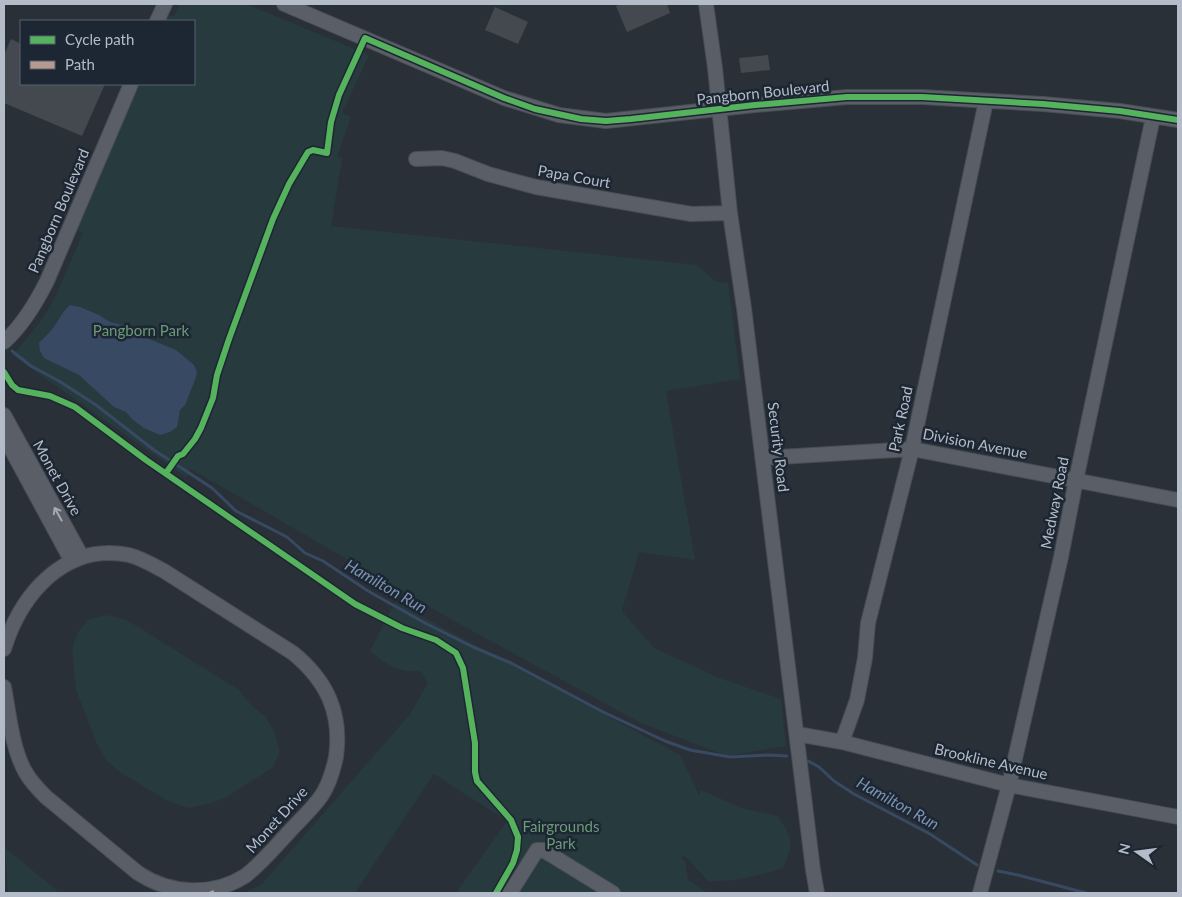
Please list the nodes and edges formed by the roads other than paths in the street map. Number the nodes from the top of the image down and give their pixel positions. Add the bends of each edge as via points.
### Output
1 (165, 4) edge
2 (284, 4) edge
3 (706, 4) edge
4 (158, 20) edge
5 (131, 85) edge
6 (986, 101) junction
7 (720, 109) junction
8 (1153, 117) junction
9 (1178, 120) edge
10 (416, 159) dead end
11 (730, 213) junction
12 (4, 342) edge
13 (4, 415) edge
14 (4, 436) edge
15 (912, 449) junction
16 (763, 458) junction
17 (1076, 480) junction
18 (1178, 500) edge
19 (76, 559) junction
20 (4, 649) edge
21 (4, 687) edge
22 (797, 734) junction
23 (842, 742) junction
24 (1009, 785) junction
25 (1177, 812) edge
26 (510, 893) edge
27 (613, 893) edge
28 (817, 893) edge
29 (980, 893) edge

1 - 4 street
2 - 7 street, Pangborn Boulevard via 504,98 559,115 606,121
3 - 7 street, Security Road
5 - 12 street, Pangborn Boulevard via 48,280 22,323
6 - 7 street, Pangborn Boulevard via 922,96 847,97
6 - 8 street, Pangborn Boulevard via 1120,111
6 - 15 street, Park Road
7 - 11 street, Security Road
8 - 9 street, Pangborn Boulevard
8 - 17 street, Medway Road
10 - 11 street, Papa Court via 455,161 536,188 691,214
11 - 16 street, Security Road
19 -> 13 street, Monet Drive
14 - 19 street, Monet Drive
15 - 16 street, Division Avenue
15 - 17 street, Division Avenue
15 - 23 street, Park Road via 868,623 857,700
16 - 22 street, Security Road
17 - 18 street, Division Avenue
17 - 24 street, Medway Road
19 - 20 street, Monet Drive via 46,577 35,590 14,624
19 - 21 street, Monet Drive via 111,553 145,561 293,653 307,665 328,694 338,728 334,764 320,799 243,878 211,891 168,889 138,873 34,785 19,759
22 - 23 street, Brookline Avenue
22 - 28 street, Security Road
23 - 24 street, Brookline Avenue
24 - 25 street, Brookline Avenue
24 - 29 street, Medway Road
26 - 27 street via 537,850 543,850

